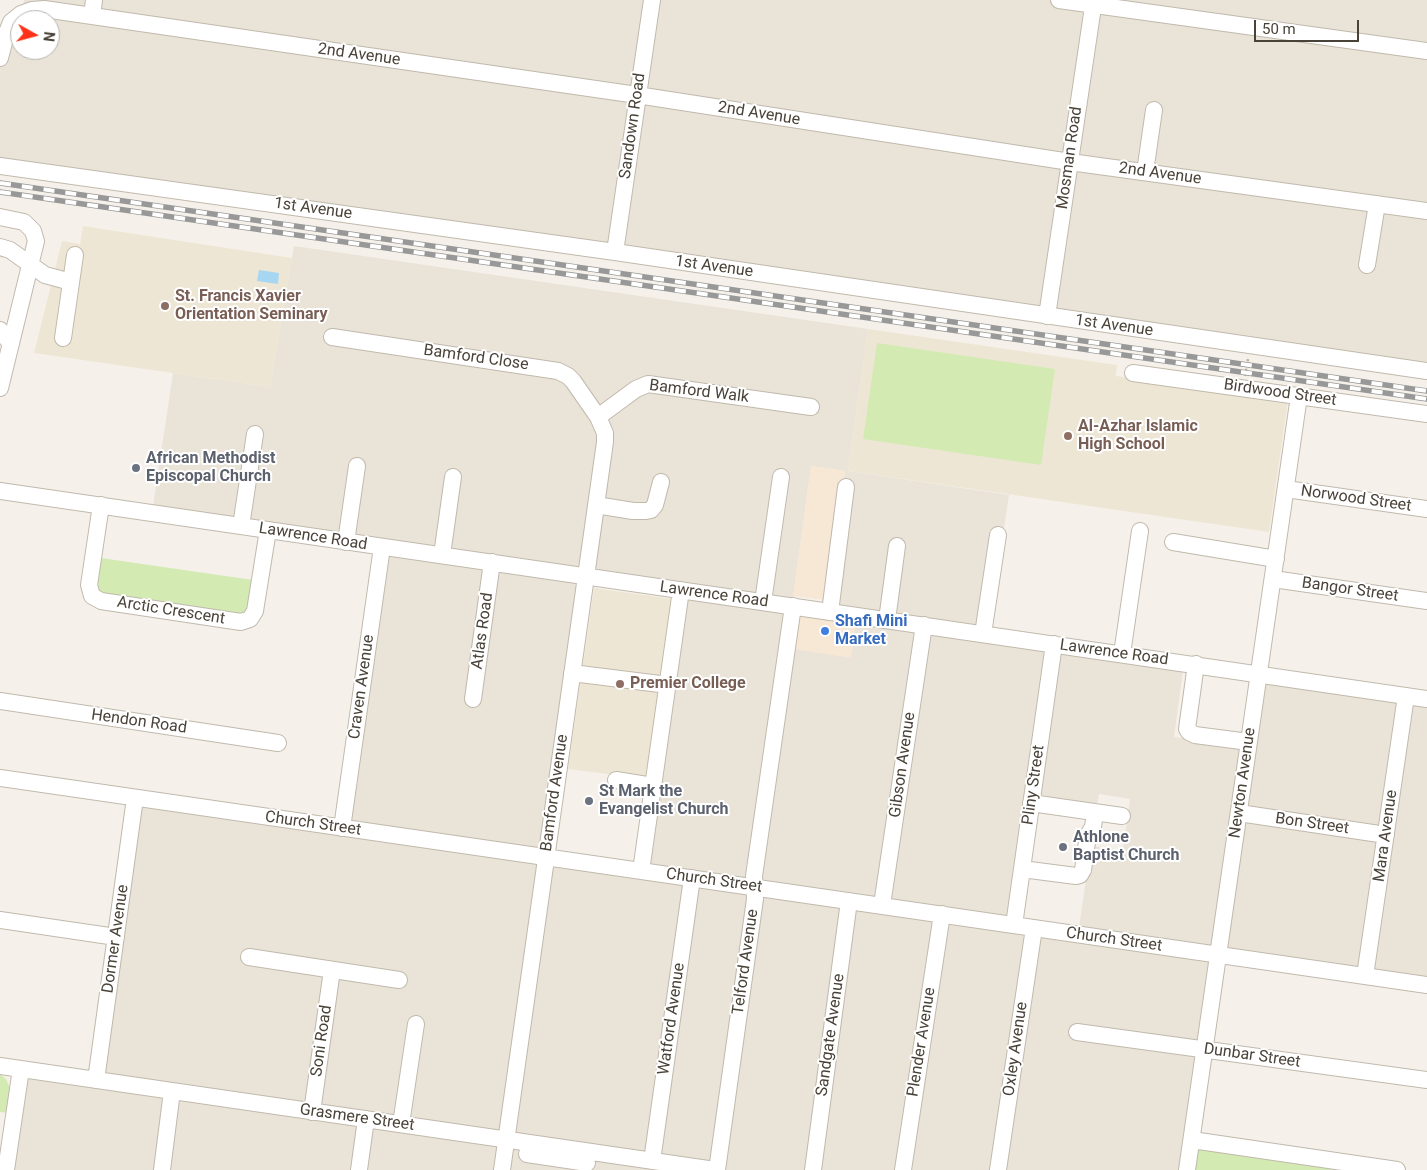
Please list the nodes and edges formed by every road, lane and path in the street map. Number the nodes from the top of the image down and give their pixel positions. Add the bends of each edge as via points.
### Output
1 (652, 0) edge
2 (1059, 0) edge
3 (1093, 3) edge
4 (93, 8) edge
5 (1427, 51) edge
6 (0, 58) edge
7 (637, 95) junction
8 (1154, 110) dead end
9 (1070, 162) junction
10 (0, 166) edge
11 (1145, 172) junction
12 (1377, 204) junction
13 (1427, 211) edge
14 (0, 217) edge
15 (0, 247) edge
16 (615, 252) junction
17 (75, 255) dead end
18 (31, 264) junction
19 (1368, 265) dead end
20 (71, 282) junction
21 (1047, 316) junction
22 (0, 330) edge
23 (332, 337) dead end
24 (63, 338) dead end
25 (11, 344) junction
26 (1250, 345) junction
27 (1427, 371) edge
28 (1133, 373) dead end
29 (0, 388) edge
30 (1243, 388) junction
31 (1299, 396) junction
32 (811, 407) dead end
33 (1427, 414) edge
34 (598, 417) junction
35 (255, 434) dead end
36 (357, 466) dead end
37 (453, 477) dead end
38 (780, 477) dead end
39 (661, 482) dead end
40 (846, 487) dead end
41 (1286, 488) junction
42 (0, 491) edge
43 (596, 505) junction
44 (101, 506) junction
45 (1427, 509) edge
46 (241, 526) junction
47 (268, 530) junction
48 (1140, 531) dead end
49 (998, 535) dead end
50 (346, 542) junction
51 (1173, 542) dead end
52 (897, 546) dead end
53 (382, 547) junction
54 (442, 555) junction
55 (1276, 559) junction
56 (492, 562) junction
57 (586, 576) junction
58 (1273, 579) junction
59 (681, 590) junction
60 (763, 602) junction
61 (1427, 602) edge
62 (793, 606) junction
63 (830, 612) junction
64 (887, 620) junction
65 (924, 625) junction
66 (983, 634) junction
67 (1054, 644) junction
68 (1122, 654) junction
69 (1196, 664) junction
70 (572, 672) junction
71 (1259, 674) junction
72 (668, 685) junction
73 (1406, 696) junction
74 (473, 699) dead end
75 (1427, 699) edge
76 (0, 701) edge
77 (278, 742) dead end
78 (1249, 742) junction
79 (0, 778) edge
80 (616, 780) dead end
81 (653, 786) junction
82 (135, 798) junction
83 (1031, 803) junction
84 (1095, 812) junction
85 (1239, 813) junction
86 (1122, 816) dead end
87 (342, 828) junction
88 (1386, 834) junction
89 (546, 858) junction
90 (1022, 868) junction
91 (640, 871) junction
92 (692, 878) junction
93 (754, 887) junction
94 (849, 901) junction
95 (882, 905) junction
96 (942, 914) junction
97 (0, 920) edge
98 (1014, 925) junction
99 (1034, 928) junction
100 (116, 937) junction
101 (1219, 955) junction
102 (249, 957) dead end
103 (332, 970) junction
104 (1365, 976) junction
105 (399, 980) dead end
106 (1427, 985) edge
107 (416, 1024) dead end
108 (1077, 1032) dead end
109 (1205, 1049) junction
110 (0, 1066) edge
111 (21, 1069) junction
112 (96, 1080) junction
113 (1427, 1080) edge
114 (172, 1091) junction
115 (312, 1112) junction
116 (366, 1119) junction
117 (400, 1124) junction
118 (506, 1140) junction
119 (1192, 1140) junction
120 (527, 1154) dead end
121 (587, 1162) edge
122 (641, 1163) edge
123 (6, 1170) edge
124 (162, 1170) edge
125 (359, 1170) edge
126 (502, 1170) edge
127 (716, 1170) edge
128 (813, 1170) edge
129 (903, 1170) edge
130 (998, 1170) edge
131 (1187, 1170) edge
132 (1397, 1170) edge

1 - 7 street, Sandown Road
2 - 3 street
3 - 5 street
3 - 9 street, Mosman Road
4 - 6 street, 2nd Avenue via 44,9 20,14 11,22
4 - 7 street, 2nd Avenue
7 - 9 street, 2nd Avenue
7 - 16 street, Sandown Road
8 - 11 street
9 - 11 street, 2nd Avenue
9 - 21 street, Mosman Road
10 - 16 street, 1st Avenue
11 - 12 street, 2nd Avenue
12 - 13 street, 2nd Avenue
12 - 19 street
14 - 18 street via 20,220 29,226 36,241
15 - 18 street
16 - 21 street, 1st Avenue
17 - 20 street
18 - 20 street via 45,275
18 - 25 street
20 - 24 street
21 - 26 street, 1st Avenue
22 - 25 street
23 - 34 street, Bamford Close via 558,371 568,376
25 - 29 street
26 - 27 street, 1st Avenue
26 - 30 path
28 - 30 street, Birdwood Street
30 - 31 street, Birdwood Street
31 - 33 street, Birdwood Street
31 - 41 street, Newton Avenue
32 - 34 street, Bamford Walk via 648,384
34 - 43 street, Bamford Avenue via 605,438
35 - 46 street
36 - 50 street
37 - 54 street
38 - 60 street
39 - 43 street via 651,510 633,511
40 - 63 street
41 - 45 street, Norwood Street
41 - 55 street, Newton Avenue
42 - 44 street, Lawrence Road
43 - 57 street, Bamford Avenue
44 - 46 street, Lawrence Road
44 - 47 street, Arctic Crescent via 89,585 92,596 101,601 241,622 250,619 255,611
46 - 47 street, Lawrence Road
47 - 50 street, Lawrence Road
48 - 68 street
49 - 66 street
50 - 53 street, Lawrence Road
51 - 55 street
52 - 64 street
53 - 54 street, Lawrence Road
53 - 87 street, Craven Avenue
54 - 56 street, Lawrence Road
55 - 58 street, Newton Avenue
56 - 57 street, Lawrence Road
56 - 74 street, Atlas Road
57 - 59 street, Lawrence Road
57 - 70 street, Bamford Avenue
58 - 61 street, Bangor Street
58 - 71 street, Newton Avenue
59 - 60 street, Lawrence Road
59 - 72 street
60 - 62 street, Lawrence Road
62 - 63 street, Lawrence Road
62 - 93 street, Telford Avenue
63 - 64 street, Lawrence Road
64 - 65 street, Lawrence Road
65 - 66 street, Lawrence Road
65 - 95 street, Gibson Avenue
66 - 67 street, Lawrence Road
67 - 68 street, Lawrence Road
67 - 83 street, Pliny Street
68 - 69 street, Lawrence Road
69 - 71 street, Lawrence Road
69 - 78 street via 1189,732
70 - 72 street
70 - 89 street, Bamford Avenue
71 - 73 street, Lawrence Road
71 - 78 street, Newton Avenue
72 - 81 street
73 - 75 street, Lawrence Road
73 - 88 street, Mara Avenue
76 - 77 street, Hendon Road
78 - 85 street, Newton Avenue
79 - 82 street, Church Street
80 - 81 street
81 - 91 street
82 - 87 street, Church Street
82 - 100 street, Dormer Avenue
83 - 84 street
83 - 90 street, Pliny Street
84 - 86 street
84 - 90 street via 1080,875
85 - 88 street, Bon Street
85 - 101 street, Newton Avenue
87 - 89 street, Church Street
88 - 104 street, Mara Avenue
89 - 91 street, Church Street
89 - 118 street, Bamford Avenue
90 - 98 street, Pliny Street
91 - 92 street, Church Street
92 - 93 street, Church Street
92 - 122 street, Watford Avenue
93 - 94 street, Church Street
93 - 127 street, Telford Avenue via 755,899
94 - 95 street, Church Street
94 - 128 street, Sandgate Avenue
95 - 96 street, Church Street
96 - 98 street, Church Street
96 - 129 street, Plender Avenue
97 - 100 street
98 - 99 street, Church Street
99 - 101 street, Church Street
99 - 130 street, Oxley Avenue
100 - 112 street, Dormer Avenue
101 - 104 street, Church Street
101 - 109 street, Newton Avenue
102 - 103 street
103 - 105 street
103 - 115 street, Soni Road
104 - 106 street, Church Street
107 - 117 street
108 - 109 street, Dunbar Street
109 - 113 street, Dunbar Street
109 - 119 street, Newton Avenue
110 - 111 street, Grasmere Street
111 - 112 street, Grasmere Street
111 - 123 street
112 - 114 street, Grasmere Street
114 - 115 street, Grasmere Street
114 - 124 street
115 - 116 street, Grasmere Street
116 - 117 street, Grasmere Street
116 - 125 street
117 - 118 street, Grasmere Street
118 - 121 street, Grasmere Street
118 - 126 street, Bamford Avenue
119 - 131 street, Newton Avenue
119 - 132 street
120 - 121 street
121 - 122 street, Grasmere Street
122 - 127 street, Grasmere Street

